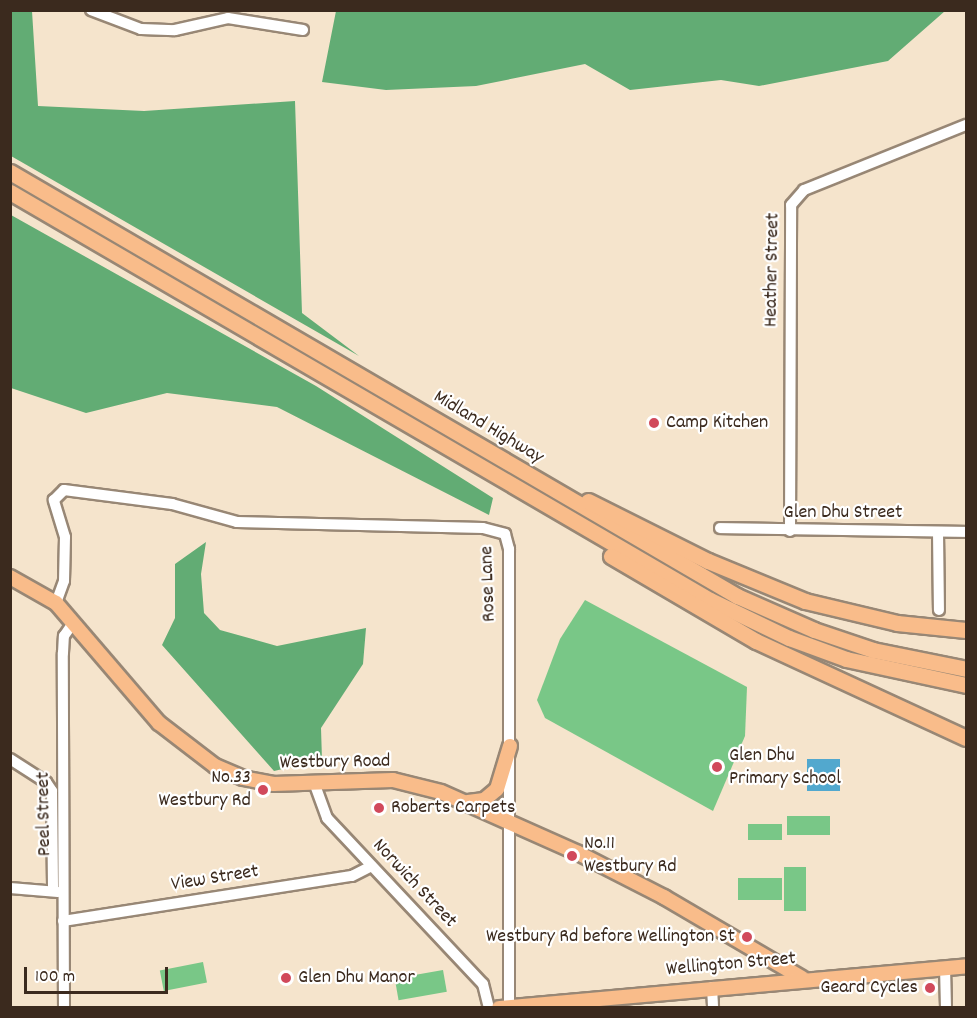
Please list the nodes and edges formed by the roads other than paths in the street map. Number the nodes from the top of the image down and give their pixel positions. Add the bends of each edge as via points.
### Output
1 (91, 10) edge
2 (303, 30) dead end
3 (966, 125) edge
4 (10, 172) edge
5 (10, 192) edge
6 (420, 432) junction
7 (471, 441) junction
8 (720, 528) dead end
9 (790, 531) junction
10 (938, 532) junction
11 (966, 532) edge
12 (10, 577) edge
13 (56, 603) junction
14 (939, 610) dead end
15 (73, 623) junction
16 (966, 630) edge
17 (966, 669) edge
18 (966, 685) edge
19 (964, 738) edge
20 (510, 746) junction
21 (10, 759) edge
22 (10, 766) edge
23 (24, 768) junction
24 (315, 785) junction
25 (468, 802) junction
26 (507, 820) junction
27 (372, 866) junction
28 (10, 888) edge
29 (58, 892) junction
30 (63, 921) junction
31 (966, 966) edge
32 (945, 967) junction
33 (802, 978) junction
34 (712, 987) junction
35 (593, 1003) edge
36 (509, 1007) edge
37 (64, 1008) edge
38 (489, 1008) edge
39 (713, 1008) edge
40 (946, 1008) edge

1 - 2 street via 141,28 175,30 228,18
3 - 9 street, Heather Street via 804,190 791,206
4 - 7 highway, Midland Highway
5 - 6 highway, Midland Highway
6 - 18 highway, Midland Highway via 670,579 765,627 880,669
6 - 19 highway via 525,504 731,628
7 - 16 highway via 708,561 773,589 866,617
7 - 17 highway, Midland Highway via 662,555 762,608 873,650
8 - 9 street, Glen Dhu Street
9 - 10 street, Glen Dhu Street
10 - 11 street, Glen Dhu Street
10 - 14 street
12 - 13 main road, Westbury Road via 36,588
13 - 15 main road, Westbury Road
13 - 20 street, Rose Lane via 64,581 65,537 54,500 64,490 172,504 237,522 483,528 501,532 509,549
15 - 24 main road, Westbury Road via 151,714 202,759 259,782
15 - 29 street, Peel Street via 64,636 63,653
20 - 25 main road via 497,789 484,800
20 - 26 street, Rose Lane
21 - 23 street
22 - 23 street
23 - 29 street via 52,791
24 - 25 main road, Westbury Road via 393,780
24 - 27 street, Norwich Street via 321,811
25 - 26 main road, Westbury Road
26 - 33 main road, Westbury Road via 664,897
26 - 36 street, Rose Lane
27 - 30 street, View Street via 351,876
27 - 38 street, Norwich Street via 483,984
28 - 29 street
29 - 30 street, Peel Street
30 - 37 street, Peel Street
31 - 32 main road, Wellington Street
32 - 33 main road, Wellington Street
32 - 40 street
33 - 34 main road, Wellington Street
34 - 35 main road, Wellington Street
34 - 39 street
35 - 36 main road, Wellington Street

